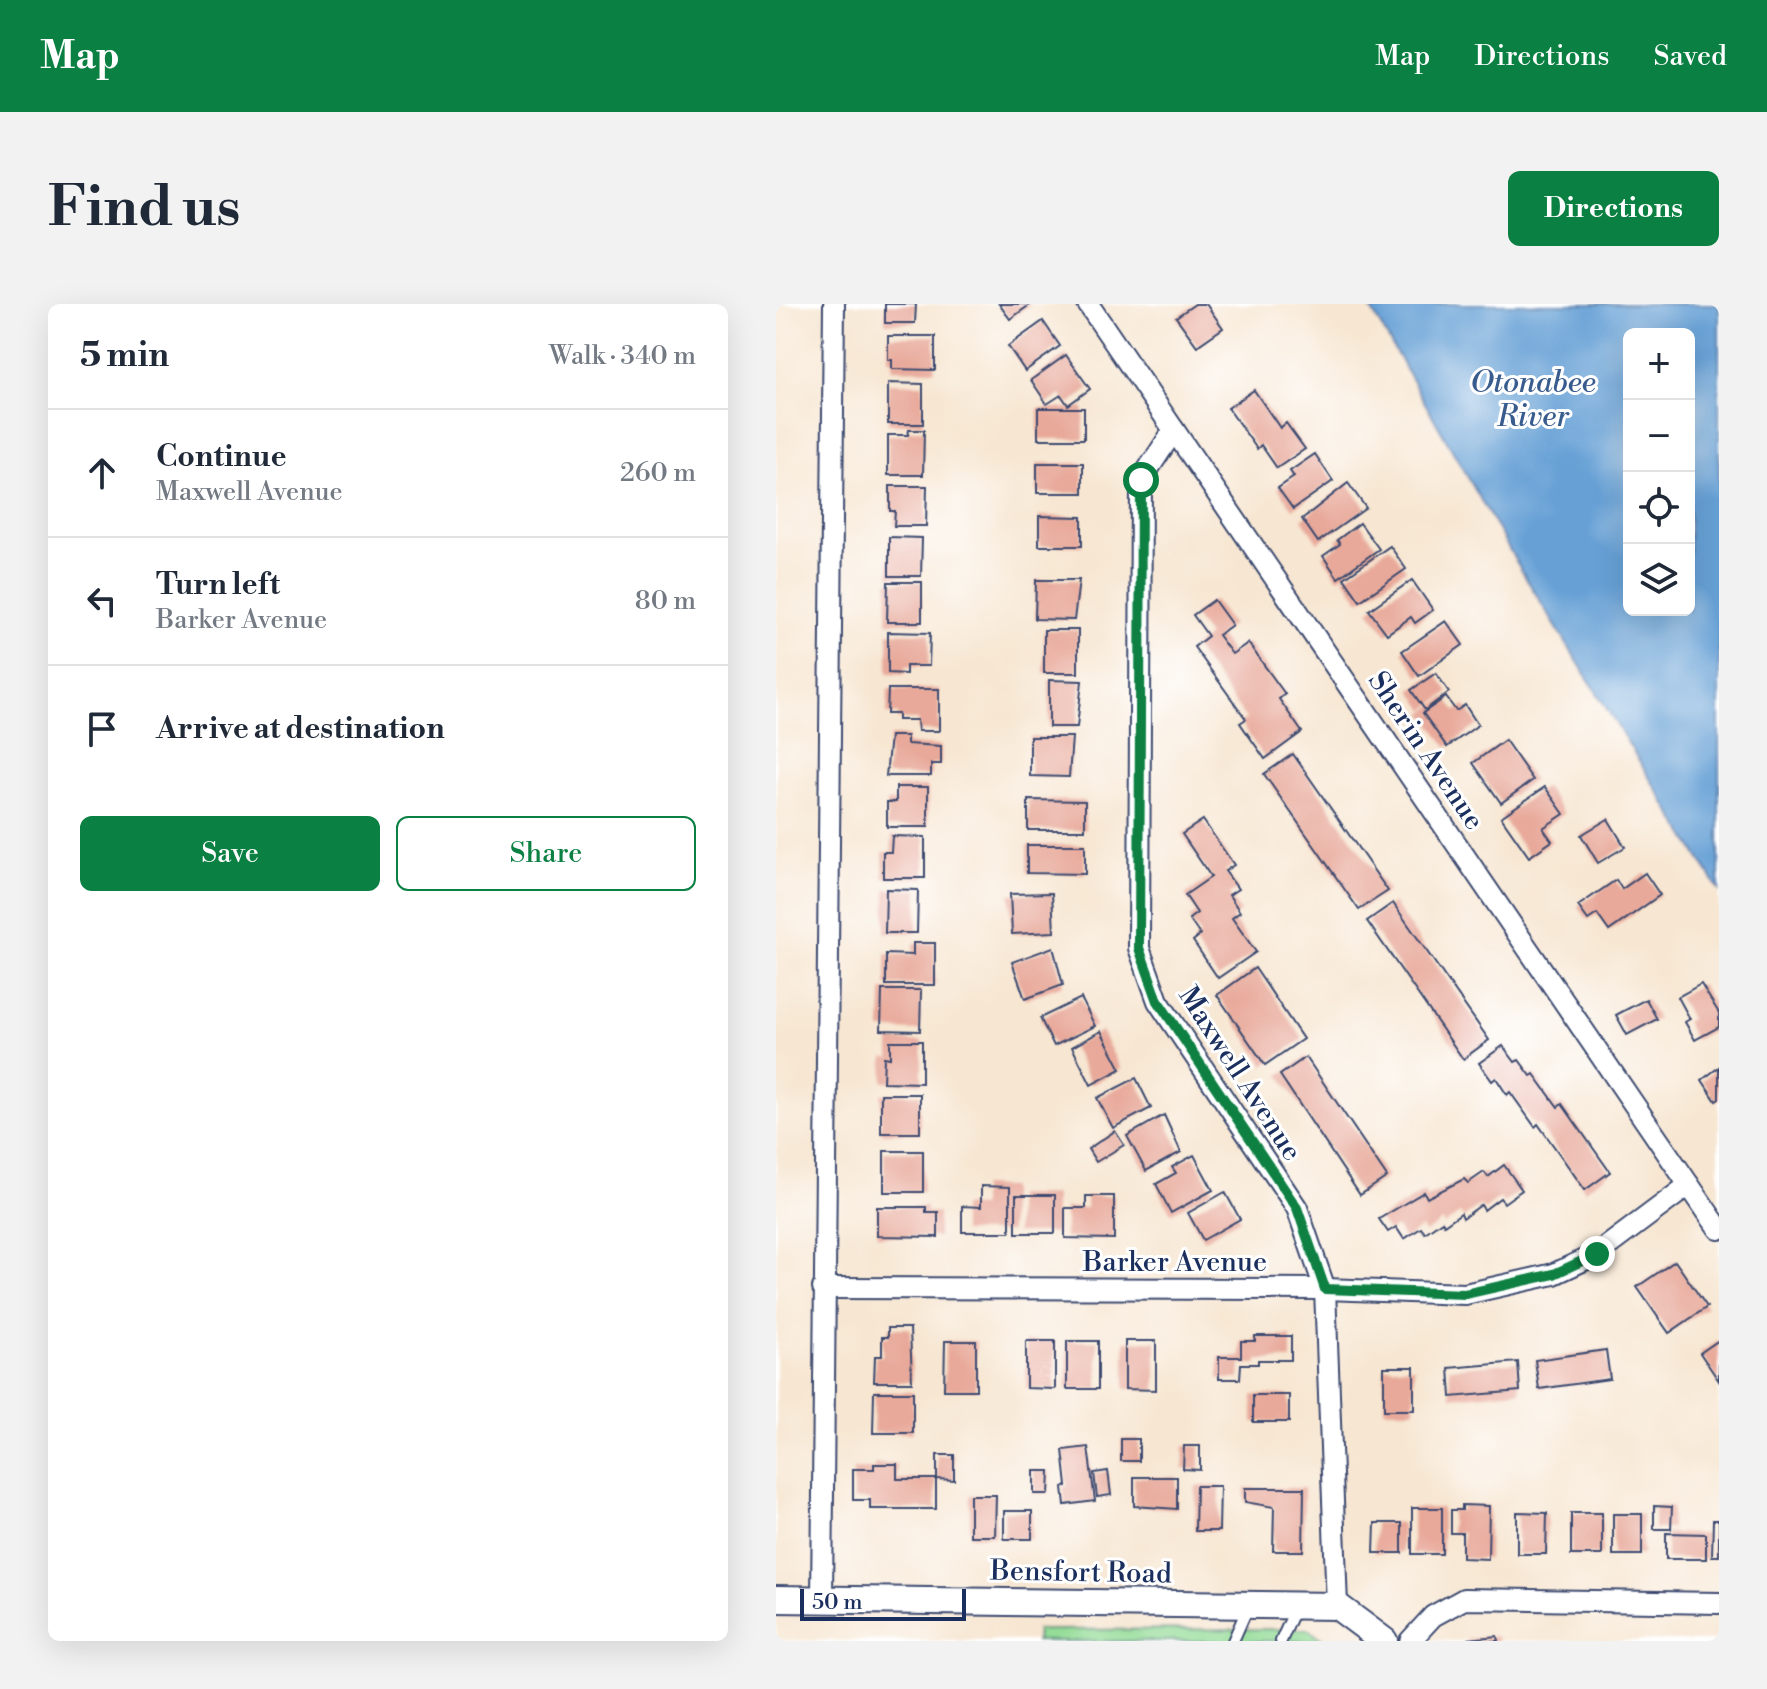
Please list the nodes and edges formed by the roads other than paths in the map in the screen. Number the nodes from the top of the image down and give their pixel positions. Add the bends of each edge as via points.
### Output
1 (834, 304) edge
2 (1088, 304) edge
3 (1174, 430) junction
4 (1689, 1185) junction
5 (1719, 1229) edge
6 (823, 1288) junction
7 (1325, 1289) junction
8 (776, 1599) edge
9 (822, 1599) junction
10 (1719, 1603) edge
11 (1249, 1606) junction
12 (1297, 1606) junction
13 (1337, 1606) junction
14 (1233, 1641) edge
15 (1281, 1641) edge
16 (1384, 1641) edge
17 (1410, 1641) edge

1 - 6 street
2 - 3 street, Sherin Avenue
3 - 4 street, Sherin Avenue
3 - 7 street, Maxwell Avenue via 1141,480 1139,948 1158,1001 1297,1208
4 - 5 street, Sherin Avenue
4 - 7 street, Barker Avenue via 1597,1254 1554,1274 1465,1294
6 - 7 street, Barker Avenue
6 - 9 street
7 - 13 street, Maxwell Avenue
8 - 9 street, Bensfort Road
9 - 11 street, Bensfort Road
10 - 17 street via 1464,1599 1433,1616
11 - 12 street, Bensfort Road
11 - 14 lane
12 - 13 street, Bensfort Road
12 - 15 lane
13 - 16 street

